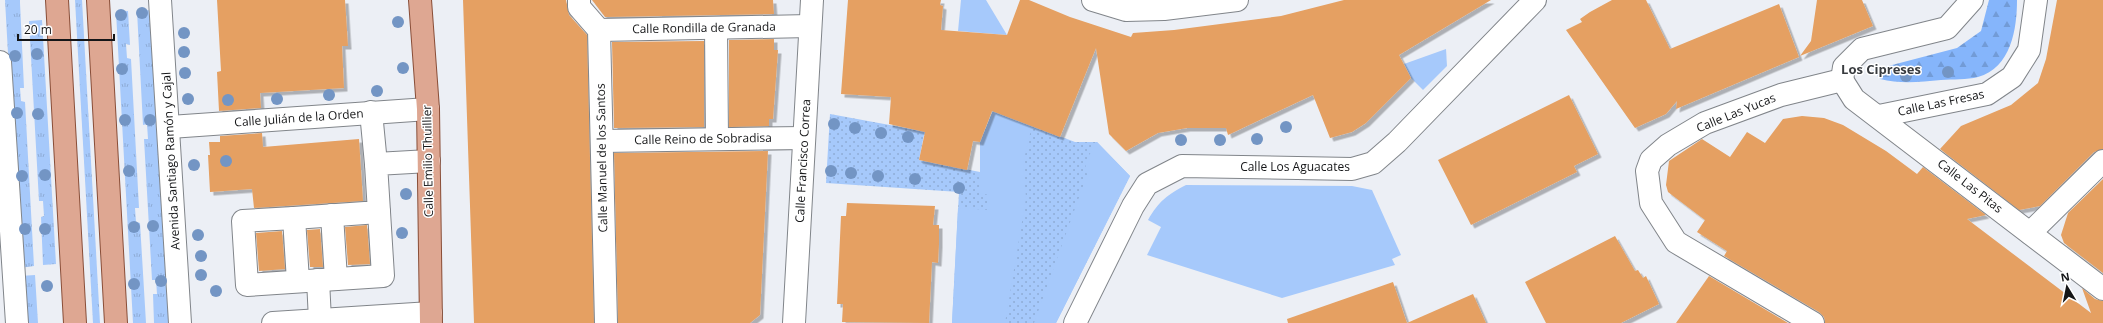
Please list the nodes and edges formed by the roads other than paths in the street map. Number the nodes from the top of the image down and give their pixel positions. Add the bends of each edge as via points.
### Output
1 (57, 0) edge
2 (98, 0) edge
3 (160, 0) edge
4 (420, 0) edge
5 (579, 0) edge
6 (812, 0) edge
7 (1093, 0) edge
8 (1237, 0) edge
9 (1535, 0) edge
10 (1972, 0) edge
11 (2036, 0) edge
12 (810, 26) junction
13 (716, 28) junction
14 (599, 30) junction
15 (0, 62) edge
16 (1842, 80) junction
17 (428, 109) junction
18 (371, 112) junction
19 (1879, 116) junction
20 (170, 127) junction
21 (804, 138) junction
22 (717, 139) junction
23 (602, 141) junction
24 (429, 161) junction
25 (2103, 162) edge
26 (376, 164) junction
27 (379, 212) junction
28 (332, 215) junction
29 (294, 218) junction
30 (2030, 233) junction
31 (6, 252) edge
32 (317, 280) junction
33 (2103, 288) edge
34 (431, 318) edge
35 (320, 320) junction
36 (17, 323) edge
37 (75, 323) edge
38 (116, 323) edge
39 (180, 323) edge
40 (274, 323) edge
41 (606, 323) edge
42 (794, 323) edge
43 (1075, 323) edge
44 (1813, 323) edge

1 - 37 main road
2 - 38 main road
3 - 20 street, Avenida Santiago Ramón y Cajal
4 - 17 main road, Calle Emilio Thuillier
5 - 14 street via 579,7
6 - 12 street, Calle Francisco Correa
7 - 8 street via 1126,10 1164,9
9 - 43 street, Calle Los Aguacates via 1397,142 1373,163 1352,168 1182,166 1147,184 1133,206
10 - 16 street via 1947,28 1862,49 1844,67
11 - 19 street, Calle Las Fresas via 2030,50 2012,77 1987,94
12 - 13 street, Calle Rondilla de Granada
12 - 21 street, Calle Francisco Correa
13 - 14 street, Calle Rondilla de Granada
13 - 22 street
14 - 23 street, Calle Manuel de los Santos
15 - 31 street
16 - 19 street, Calle Las Pitas via 1854,99
16 - 44 street, Calle Las Yucas via 1782,94 1705,123 1668,145 1651,160 1647,172 1651,203 1676,242
17 - 18 street, Calle Julián de la Orden
17 - 24 main road, Calle Emilio Thuillier
18 - 20 street, Calle Julián de la Orden
18 - 26 street
19 - 30 street, Calle Las Pitas
20 - 39 street, Avenida Santiago Ramón y Cajal
21 - 22 street, Calle Reino de Sobradisa
21 - 42 street, Calle Francisco Correa
22 - 23 street, Calle Reino de Sobradisa
23 - 41 street, Calle Manuel de los Santos
24 - 26 street
24 - 34 main road, Calle Emilio Thuillier
25 - 30 street
26 - 27 street
27 - 28 street
27 - 32 street via 383,276
28 - 29 street
28 - 32 street
29 - 32 street
29 - 32 street via 243,221 247,285
30 - 33 street, Calle Las Pitas
31 - 36 street
32 - 35 street
34 - 35 street
35 - 40 street

